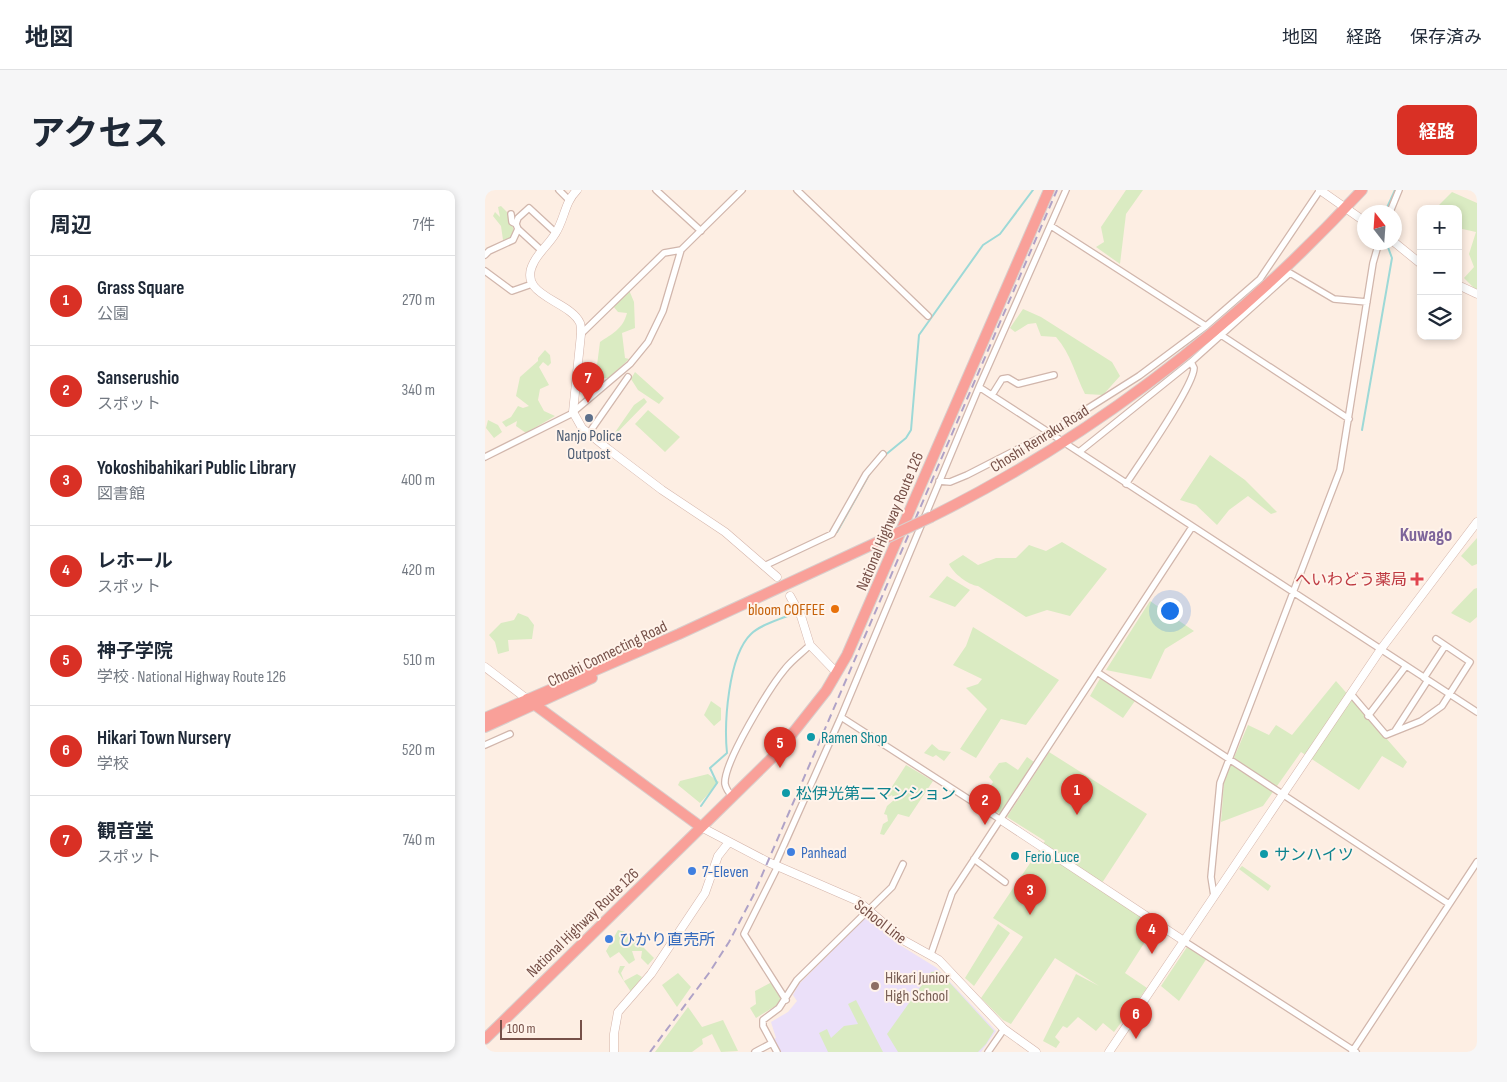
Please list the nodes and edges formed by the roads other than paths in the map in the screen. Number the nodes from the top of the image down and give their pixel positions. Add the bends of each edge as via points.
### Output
1 (559, 190) edge
2 (577, 190) edge
3 (656, 190) edge
4 (742, 190) edge
5 (797, 190) edge
6 (1049, 190) edge
7 (1067, 190) edge
8 (1320, 190) edge
9 (1362, 190) edge
10 (1399, 190) edge
11 (568, 199) junction
12 (1393, 205) edge
13 (1346, 208) junction
14 (511, 214) dead end
15 (1357, 215) edge
16 (517, 226) junction
17 (1051, 226) junction
18 (701, 231) junction
19 (556, 234) junction
20 (1402, 249) edge
21 (681, 250) junction
22 (1377, 250) edge
23 (542, 251) junction
24 (485, 255) edge
25 (1417, 261) edge
26 (485, 271) edge
27 (532, 284) junction
28 (1462, 286) edge
29 (1477, 294) edge
30 (1367, 302) junction
31 (928, 316) dead end
32 (1206, 326) junction
33 (581, 334) junction
34 (1221, 335) junction
35 (1191, 362) junction
36 (1054, 375) dead end
37 (628, 377) dead end
38 (979, 387) junction
39 (992, 395) junction
40 (573, 412) junction
41 (1349, 419) junction
42 (589, 433) junction
43 (1049, 433) junction
44 (1059, 439) dead end
45 (1068, 445) dead end
46 (1079, 452) junction
47 (883, 454) dead end
48 (485, 457) edge
49 (939, 481) junction
50 (1126, 484) junction
51 (1477, 522) edge
52 (1192, 527) junction
53 (764, 566) junction
54 (777, 578) dead end
55 (1293, 592) junction
56 (790, 596) dead end
57 (679, 634) joint
58 (1437, 639) dead end
59 (810, 645) junction
60 (1445, 646) junction
61 (1381, 649) junction
62 (1406, 666) junction
63 (485, 667) edge
64 (1097, 672) junction
65 (837, 673) junction
66 (1426, 679) junction
67 (1351, 694) junction
68 (1450, 694) junction
69 (530, 702) junction
70 (1477, 712) edge
71 (1369, 716) junction
72 (841, 717) junction
73 (485, 718) edge
74 (485, 727) edge
75 (1395, 731) junction
76 (510, 734) dead end
77 (485, 746) edge
78 (1228, 759) junction
79 (1282, 795) junction
80 (733, 797) junction
81 (1001, 820) junction
82 (701, 827) junction
83 (729, 842) junction
84 (974, 860) junction
85 (1477, 862) edge
86 (903, 864) dead end
87 (777, 866) junction
88 (1005, 882) dead end
89 (1214, 896) junction
90 (1449, 904) junction
91 (868, 910) junction
92 (1183, 941) junction
93 (931, 954) junction
94 (786, 1000) junction
95 (1004, 1029) junction
96 (485, 1039) edge
97 (771, 1043) junction
98 (1354, 1051) edge
99 (614, 1052) edge
100 (755, 1052) edge
101 (777, 1052) edge
102 (988, 1052) edge
103 (1036, 1052) edge
104 (1109, 1052) edge

1 - 11 street
2 - 11 street
3 - 18 street
4 - 18 street
5 - 31 street
6 - 65 highway, National Highway Route 126
7 - 17 street
8 - 13 street
8 - 32 street via 1260,279
9 - 13 highway, Choshi Renraku Road
10 - 12 street
11 - 19 street
13 - 15 street
13 - 57 highway, Choshi Renraku Road, bridge via 1254,296 1147,384 1076,434 1027,465 931,517
14 - 16 street via 512,222
16 - 19 street via 517,218 529,208
16 - 23 street
16 - 24 street via 513,240
17 - 32 street
17 - 38 street
18 - 21 street
19 - 23 street
20 - 25 street
21 - 33 street via 664,253
21 - 40 street via 669,296 648,342 630,364
22 - 30 street
23 - 27 street via 531,268
26 - 27 street via 512,291
27 - 33 street via 573,314
28 - 29 street
30 - 34 street via 1334,299 1290,273
30 - 41 street
32 - 43 street via 1139,376
33 - 40 street
34 - 35 street
34 - 41 street
35 - 46 street
35 - 50 street via 1194,368 1192,377
36 - 39 street via 1018,384 1008,378 1002,379
37 - 42 street
38 - 39 street
38 - 49 street
39 - 43 street
40 - 42 street via 582,428
40 - 48 street
41 - 55 street via 1340,470
42 - 53 street via 661,490 725,532
43 - 44 street
43 - 49 street via 951,482
45 - 46 street
46 - 50 street
47 - 53 street via 866,474 832,534
49 - 72 street
50 - 52 street
51 - 61 street
52 - 55 street
52 - 64 street
53 - 54 street
55 - 61 street
55 - 78 street
56 - 59 street via 801,616
57 - 69 highway, Choshi Connecting Road
58 - 60 street
59 - 65 street
59 - 80 street via 785,668 736,750 725,779 725,786
60 - 66 street
60 - 68 street via 1470,662
61 - 62 street
61 - 67 street
62 - 66 street
62 - 71 street
63 - 69 street
64 - 78 street
64 - 81 street
65 - 80 highway, National Highway Route 126 via 791,737
66 - 68 street
66 - 75 street
67 - 71 street
67 - 79 street
68 - 70 street
68 - 75 street via 1442,706 1421,721
69 - 73 highway
69 - 74 highway
69 - 82 highway
71 - 75 street via 1382,733 1386,735
72 - 81 street
72 - 87 street
76 - 77 street
78 - 79 street
78 - 89 street via 1219,789 1211,877
79 - 89 street
79 - 90 street
80 - 82 highway, National Highway Route 126
81 - 84 street
81 - 92 street
82 - 83 street, School Line
82 - 96 highway, National Highway Route 126
83 - 87 street, School Line
83 - 99 street via 718,856 705,893 651,974 618,1012
84 - 88 street
84 - 93 street via 952,892
85 - 90 street
86 - 91 street via 892,888
87 - 91 street, School Line via 853,898
87 - 94 street via 744,934
89 - 92 street
90 - 98 street
91 - 93 street, School Line via 903,940
91 - 94 street via 797,980
92 - 98 street
92 - 104 street
93 - 95 street, School Line
94 - 97 street via 763,1020
95 - 102 street
95 - 103 street, School Line
97 - 100 street
97 - 101 street

